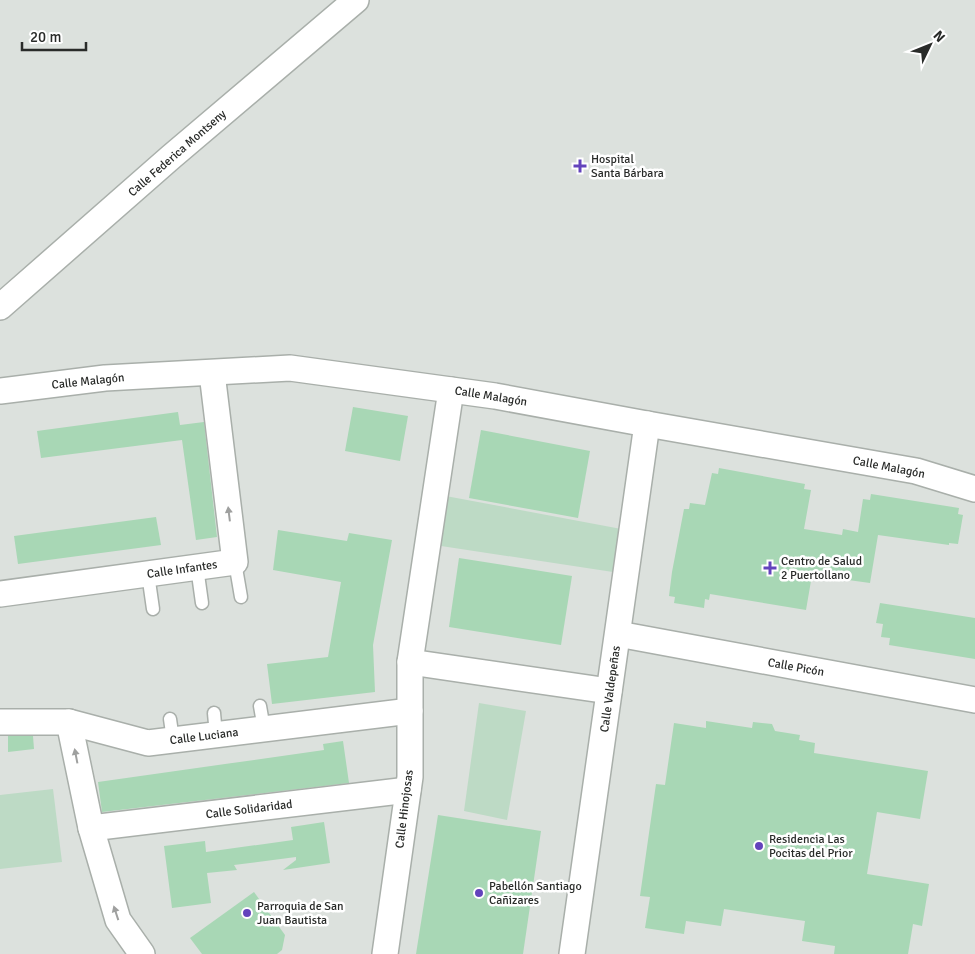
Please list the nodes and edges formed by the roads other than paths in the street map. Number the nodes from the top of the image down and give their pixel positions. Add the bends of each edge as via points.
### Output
1 (356, 0) edge
2 (0, 307) edge
3 (212, 373) junction
4 (451, 390) junction
5 (0, 391) edge
6 (647, 424) junction
7 (975, 488) edge
8 (235, 562) junction
9 (198, 567) junction
10 (148, 574) junction
11 (0, 594) edge
12 (241, 597) dead end
13 (202, 603) dead end
14 (153, 609) dead end
15 (618, 634) junction
16 (410, 662) junction
17 (609, 691) junction
18 (975, 700) edge
19 (410, 711) junction
20 (0, 722) edge
21 (70, 722) junction
22 (408, 790) junction
23 (91, 828) junction
24 (142, 954) edge
25 (385, 954) edge
26 (572, 954) edge

1 - 2 street, Calle Federica Montseny
3 - 4 street, Calle Malagón via 290,368
3 - 5 street, Calle Malagón via 105,378
8 -> 3 street, Calle Infantes
4 - 6 street, Calle Malagón
4 - 16 street, Calle Hinojosas
6 - 7 street, Calle Malagón via 916,470
6 - 15 street, Calle Valdepeñas
8 - 9 street, Calle Infantes
8 - 12 lane
9 - 10 street, Calle Infantes
9 - 13 lane
10 - 11 street, Calle Infantes
10 - 14 lane
15 - 17 street, Calle Valdepeñas
15 - 18 street, Calle Picón
16 - 17 street
16 - 19 street, Calle Hinojosas
17 - 26 street, Calle Valdepeñas
19 - 21 street, Calle Luciana via 262,717 172,729 148,743
19 - 22 street, Calle Hinojosas
20 - 21 street, Calle Luciana
23 -> 21 street
22 - 23 street, Calle Solidaridad
22 - 25 street, Calle Hinojosas
24 -> 23 street via 118,920

